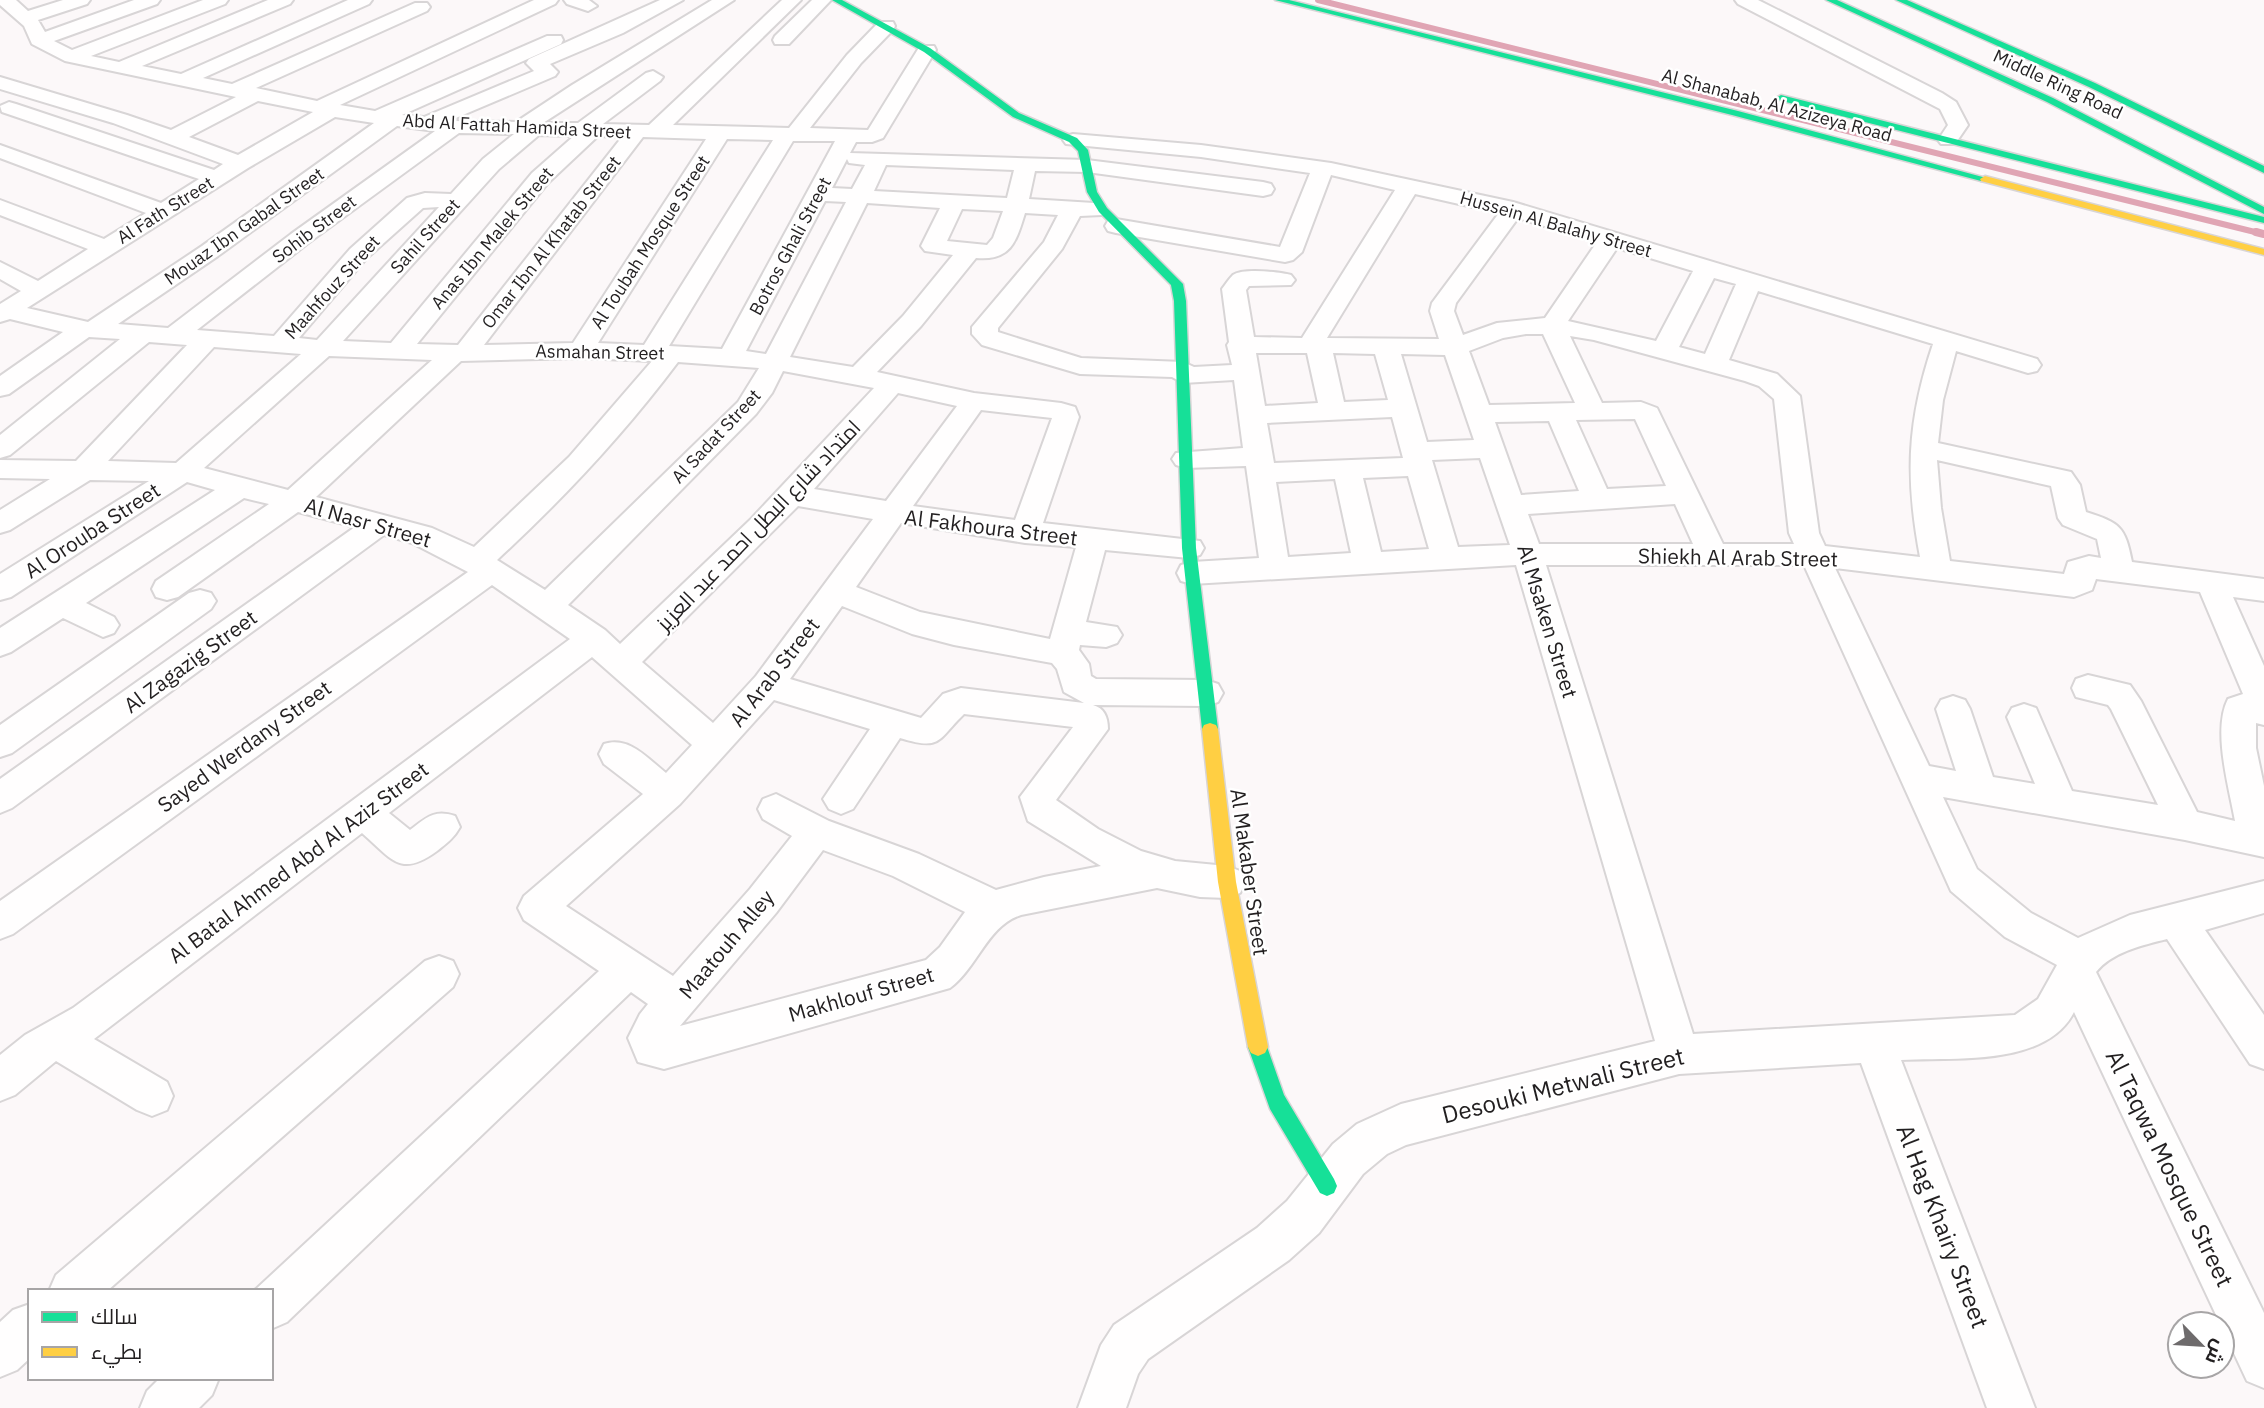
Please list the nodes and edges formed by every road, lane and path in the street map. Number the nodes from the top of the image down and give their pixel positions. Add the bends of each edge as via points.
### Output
1 (7, 0) edge
2 (81, 0) edge
3 (151, 0) edge
4 (219, 0) edge
5 (284, 0) edge
6 (363, 0) edge
7 (549, 0) edge
8 (674, 0) edge
9 (725, 0) edge
10 (792, 0) edge
11 (822, 0) edge
12 (836, 0) edge
13 (1279, 0) edge
14 (1744, 0) edge
15 (1830, 0) edge
16 (1900, 0) edge
17 (421, 7) dead end
18 (583, 10) edge
19 (26, 18) junction
20 (886, 26) junction
21 (39, 40) junction
22 (566, 42) junction
23 (927, 50) junction
24 (68, 56) junction
25 (598, 56) dead end
26 (764, 57) dead end
27 (121, 68) junction
28 (653, 77) dead end
29 (183, 80) junction
30 (0, 82) edge
31 (235, 90) junction
32 (256, 94) junction
33 (1764, 94) dead end
34 (310, 102) junction
35 (0, 105) edge
36 (707, 113) dead end
37 (384, 119) junction
38 (425, 124) junction
39 (454, 127) junction
40 (526, 129) junction
41 (587, 131) junction
42 (646, 131) junction
43 (688, 132) junction
44 (720, 133) junction
45 (791, 134) junction
46 (849, 135) junction
47 (174, 137) junction
48 (1073, 140) junction
49 (1948, 140) junction
50 (0, 151) edge
51 (218, 154) junction
52 (1247, 157) junction
53 (838, 158) junction
54 (879, 159) junction
55 (240, 163) junction
56 (1026, 164) junction
57 (1087, 166) junction
58 (1323, 168) junction
59 (2261, 169) edge
60 (216, 178) junction
61 (1231, 185) junction
62 (1409, 185) junction
63 (1263, 189) dead end
64 (819, 194) junction
65 (860, 197) junction
66 (457, 201) junction
67 (954, 202) junction
68 (1017, 205) junction
69 (0, 206) edge
70 (1072, 209) junction
71 (1513, 209) junction
72 (2264, 211) edge
73 (164, 212) junction
74 (1109, 218) junction
75 (2264, 220) edge
76 (1611, 239) junction
77 (2228, 243) junction
78 (106, 248) junction
79 (970, 250) junction
80 (2264, 252) edge
81 (358, 254) junction
82 (407, 255) junction
83 (2264, 267) edge
84 (1707, 268) junction
85 (0, 269) edge
86 (1283, 280) dead end
87 (1750, 281) junction
88 (38, 291) junction
89 (3, 313) edge
90 (1552, 326) junction
91 (89, 329) junction
92 (143, 334) junction
93 (175, 335) junction
94 (208, 338) junction
95 (1947, 340) junction
96 (280, 345) junction
97 (1240, 345) junction
98 (1314, 346) junction
99 (1386, 347) junction
100 (1456, 347) junction
101 (323, 348) junction
102 (581, 350) junction
103 (1664, 351) junction
104 (397, 352) junction
105 (459, 353) junction
106 (662, 353) junction
107 (730, 357) junction
108 (775, 362) junction
109 (1714, 364) junction
110 (2028, 365) dead end
111 (1183, 372) junction
112 (1244, 372) junction
113 (858, 377) junction
114 (891, 385) junction
115 (0, 388) edge
116 (974, 401) junction
117 (1403, 408) junction
118 (1592, 410) junction
119 (1333, 411) junction
120 (1558, 411) junction
121 (1479, 414) junction
122 (1251, 415) junction
123 (1491, 448) junction
124 (1922, 448) junction
125 (0, 449) edge
126 (1186, 459) junction
127 (1418, 459) junction
128 (1259, 465) junction
129 (0, 469) edge
130 (1347, 469) junction
131 (82, 472) junction
132 (183, 472) junction
133 (242, 486) junction
134 (1685, 494) junction
135 (793, 495) junction
136 (294, 501) junction
137 (1598, 501) junction
138 (1512, 505) junction
139 (892, 514) junction
140 (0, 523) edge
141 (381, 523) junction
142 (1025, 533) junction
143 (1093, 539) junction
144 (1528, 554) junction
145 (1713, 555) junction
146 (1813, 555) junction
147 (1446, 558) junction
148 (1191, 561) junction
149 (1368, 562) junction
150 (482, 567) junction
151 (1275, 568) junction
152 (1937, 569) junction
153 (2118, 570) junction
154 (2211, 583) junction
155 (0, 589) edge
156 (167, 589) dead end
157 (2264, 590) edge
158 (836, 591) junction
159 (200, 601) dead end
160 (61, 604) junction
161 (548, 606) junction
162 (103, 625) dead end
163 (1106, 635) dead end
164 (594, 638) junction
165 (1065, 643) junction
166 (0, 644) edge
167 (622, 662) junction
168 (768, 685) junction
169 (2088, 688) dead end
170 (1206, 693) junction
171 (2264, 703) edge
172 (1089, 704) junction
173 (1953, 709) dead end
174 (2264, 712) edge
175 (2024, 717) dead end
176 (892, 723) junction
177 (0, 743) edge
178 (715, 746) junction
179 (616, 754) dead end
180 (1917, 778) junction
181 (1980, 789) junction
182 (668, 794) junction
183 (0, 798) edge
184 (841, 799) dead end
185 (2060, 803) junction
186 (776, 809) dead end
187 (363, 813) junction
188 (2185, 825) junction
189 (442, 827) dead end
190 (816, 832) junction
191 (2261, 840) edge
192 (1154, 873) junction
193 (1227, 882) junction
194 (2264, 897) edge
195 (995, 908) junction
196 (2176, 920) junction
197 (0, 922) edge
198 (2078, 965) junction
199 (628, 969) junction
200 (439, 974) dead end
201 (677, 1001) junction
202 (56, 1039) junction
203 (1874, 1043) junction
204 (664, 1050) joint
205 (2264, 1050) edge
206 (1679, 1054) junction
207 (0, 1081) edge
208 (152, 1096) dead end
209 (1327, 1186) junction
210 (74, 1289) edge
211 (273, 1304) edge
212 (28, 1329) edge
213 (0, 1353) edge
214 (2264, 1364) edge
215 (193, 1380) edge
216 (164, 1408) edge
217 (1102, 1408) edge
218 (2011, 1408) edge

1 - 19 street
2 - 19 street
3 - 21 street
4 - 24 street
5 - 27 street
6 - 29 street
7 - 34 street
8 - 22 street
9 - 40 street, Sahil Street via 579,89
10 - 42 street, Omar Ibn Al Khatab Street
11 - 26 street
12 - 20 main road
13 - 77 main road, Al Shanabab, Al Azizeya Road via 1735,113
14 - 49 street via 1935,97 1948,106 1958,125
15 - 72 main road, Middle Ring Road via 2061,105
16 - 59 main road, Middle Ring Road via 2092,85
17 - 31 street
18 - 22 street
19 - 21 street
20 - 23 main road
20 - 45 street, Sayed Werdany Street
21 - 24 street, Abd Al Fattah Hamida Street
22 - 25 street
22 - 37 street, Mouaz Ibn Gabal Street
22 - 38 street via 536,63 548,72
23 - 46 street, Abd Al Fattah Hamida Street via 876,134
23 - 48 main road via 1016,115
24 - 27 street, Abd Al Fattah Hamida Street
24 - 30 street
27 - 29 street, Abd Al Fattah Hamida Street
28 - 41 street, Anas Ibn Malek Street
29 - 31 street, Abd Al Fattah Hamida Street
30 - 47 street
31 - 32 street, Abd Al Fattah Hamida Street
32 - 34 street, Abd Al Fattah Hamida Street
32 - 47 street
33 - 49 main road, Al Shanabab, Al Azizeya Road
34 - 37 street, Abd Al Fattah Hamida Street
34 - 51 street
34 - 55 street, Al Fath Street
35 - 60 street
36 - 43 street
37 - 38 street, Abd Al Fattah Hamida Street
37 - 91 street, Mouaz Ibn Gabal Street via 210,251
38 - 39 street, Abd Al Fattah Hamida Street
39 - 40 street, Abd Al Fattah Hamida Street
39 - 93 street, Sohib Street
40 - 41 street, Abd Al Fattah Hamida Street
40 - 66 street, Sahil Street
41 - 42 street, Abd Al Fattah Hamida Street
41 - 104 street, Anas Ibn Malek Street via 540,178
42 - 43 street, Abd Al Fattah Hamida Street
42 - 105 street, Omar Ibn Al Khatab Street
43 - 44 street, Abd Al Fattah Hamida Street
44 - 45 street, Abd Al Fattah Hamida Street
44 - 102 street, Al Toubah Mosque Street
45 - 46 street, Abd Al Fattah Hamida Street
45 - 106 street, Sayed Werdany Street
46 - 53 street, Botros Ghali Street
47 - 51 street
48 - 52 street, Hussein Al Balahy Street
48 - 57 main road via 1083,150
49 - 75 main road, Al Shanabab, Al Azizeya Road
50 - 73 street
51 - 55 street
52 - 58 street, Hussein Al Balahy Street
52 - 61 street
53 - 54 street
53 - 64 street, Botros Ghali Street
54 - 56 street
54 - 65 street, Al Sadat Street
55 - 60 street, Al Fath Street
56 - 57 street
56 - 68 street
57 - 61 street
57 - 74 main road via 1092,192
58 - 62 street, Hussein Al Balahy Street
58 - 74 street via 1286,255
60 - 73 street, Al Fath Street
61 - 63 street
62 - 71 street, Hussein Al Balahy Street
62 - 98 street
64 - 65 street
64 - 107 street, Botros Ghali Street
65 - 67 street
65 - 108 street, Al Sadat Street
66 - 81 street, Maahfouz Street via 419,201
66 - 82 street, Sahil Street
67 - 68 street
67 - 79 street via 933,246
68 - 70 street
68 - 79 street via 1000,247
69 - 78 street
70 - 74 street
70 - 111 street via 1054,244 985,327 985,334 991,340 1080,366
71 - 76 street, Hussein Al Balahy Street
71 - 100 street, Al Msaken Street via 1444,303 1444,319
73 - 78 street, Al Fath Street
74 - 111 main road, Al Makaber Street via 1177,284
76 - 84 street, Hussein Al Balahy Street
76 - 90 street
77 - 80 main road, Al Shanabab, Al Azizeya Road
77 - 83 main road
78 - 88 street, Al Fath Street
79 - 113 street
81 - 82 street
81 - 96 street, Maahfouz Street
82 - 101 street, Sahil Street
84 - 87 street, Hussein Al Balahy Street
84 - 103 street
85 - 88 street
86 - 97 street via 1242,279 1237,284
87 - 95 street, Hussein Al Balahy Street
87 - 109 street
88 - 89 street, Al Fath Street
89 - 91 street, Asmahan Street
90 - 100 street via 1497,331
90 - 103 street
90 - 118 street
91 - 92 street, Asmahan Street
91 - 115 street, Mouaz Ibn Gabal Street
92 - 93 street, Asmahan Street
92 - 125 street
93 - 94 street, Asmahan Street
94 - 96 street, Asmahan Street
94 - 131 street
95 - 110 street, Hussein Al Balahy Street
95 - 124 street via 1928,399
96 - 101 street, Asmahan Street
97 - 98 street
97 - 112 street
98 - 99 street
98 - 119 street
99 - 100 street
99 - 117 street
100 - 121 street, Al Msaken Street
101 - 104 street, Asmahan Street
101 - 132 street, Sahil Street
102 - 105 street, Asmahan Street
102 - 106 street, Asmahan Street
103 - 109 street
104 - 105 street, Asmahan Street
105 - 136 street, Omar Ibn Al Khatab Street
106 - 107 street, Asmahan Street
106 - 150 street, Sayed Werdany Street via 636,402
107 - 108 street, Asmahan Street
108 - 113 street, Asmahan Street
108 - 161 street, Al Sadat Street via 747,408
109 - 146 street via 1768,380 1787,396 1804,533
111 - 112 street
111 - 126 main road, Al Makaber Street
112 - 122 street
113 - 114 street, Asmahan Street
114 - 116 street, Asmahan Street
114 - 135 street, امتداد شارع البطل احمد عبد العزيز
116 - 139 street, Al Arab Street
116 - 142 street, Asmahan Street via 1065,413
117 - 119 street
117 - 127 street
118 - 120 street
118 - 134 street via 1633,408 1647,414
119 - 122 street
120 - 121 street
120 - 137 street
121 - 123 street, Al Msaken Street
122 - 128 street
123 - 127 street
123 - 138 street, Al Msaken Street
124 - 152 street via 1922,492
124 - 153 street via 2061,480 2073,518 2110,532
126 - 128 street
126 - 148 main road, Al Makaber Street
127 - 130 street
127 - 147 street
128 - 130 street
128 - 151 street
129 - 131 street, Al Nasr Street
130 - 149 street
131 - 132 street, Al Nasr Street
131 - 140 street
132 - 133 street, Al Nasr Street
132 - 155 street, Al Orouba Street
133 - 136 street, Al Nasr Street
133 - 160 street
134 - 137 street
134 - 145 street
135 - 139 street, Al Fakhoura Street
135 - 167 street, امتداد شارع البطل احمد عبد العزيز
136 - 141 street, Al Nasr Street
136 - 156 street, Omar Ibn Al Khatab Street
137 - 138 street
138 - 144 street, Al Msaken Street
139 - 142 street, Al Fakhoura Street
139 - 158 street, Al Arab Street
141 - 150 street, Al Nasr Street via 422,535
141 - 183 street, Al Zagazig Street
142 - 143 street, Al Fakhoura Street
143 - 148 street, Al Fakhoura Street
143 - 165 street
144 - 145 street, Shiekh Al Arab Street
144 - 147 street, Shiekh Al Arab Street
144 - 206 street, Al Msaken Street
145 - 146 street, Shiekh Al Arab Street
146 - 152 street, Shiekh Al Arab Street
146 - 180 street
147 - 149 street, Shiekh Al Arab Street
148 - 151 street, Shiekh Al Arab Street
148 - 170 main road, Al Makaber Street
149 - 151 street, Shiekh Al Arab Street
150 - 161 street, Al Nasr Street
150 - 197 street, Sayed Werdany Street
152 - 153 street, Shiekh Al Arab Street via 2074,586 2081,583 2082,567
153 - 154 street, Shiekh Al Arab Street
154 - 157 street, Shiekh Al Arab Street
154 - 171 street
158 - 165 street via 954,634
158 - 168 street, Al Arab Street
159 - 177 street
160 - 162 street
160 - 166 street
161 - 164 street, Al Nasr Street
163 - 165 street
164 - 167 street, Al Nasr Street
164 - 187 street, Al Batal Ahmed Abd Al Aziz Street
165 - 172 street via 1076,683
167 - 178 street, Al Nasr Street
168 - 176 street
168 - 178 street, Al Arab Street
169 - 188 street via 2118,694 2124,701
170 - 172 street
170 - 193 main road, Al Makaber Street
172 - 176 street via 961,701 952,704 927,732
172 - 192 street via 1091,729 1038,797 1041,811 1122,860
173 - 181 street
174 - 191 street via 2240,708 2239,748
175 - 185 street
176 - 184 street
178 - 182 street, Al Arab Street
179 - 182 street
180 - 181 street
180 - 198 street via 1964,880 2015,926
181 - 185 street
182 - 199 street, Al Arab Street via 537,908
185 - 188 street
186 - 190 street
187 - 189 street via 409,851
187 - 202 street, Al Batal Ahmed Abd Al Aziz Street via 87,1021
188 - 191 street
190 - 195 street via 905,865
190 - 201 street, Maatouh Alley
192 - 193 street via 1194,882
192 - 195 street, Makhlouf Street via 1019,898
193 - 209 main road, Al Makaber Street via 1260,1056 1276,1100
194 - 196 street, Desouki Metwali Street
195 - 204 street, Makhlouf Street via 977,923 960,957 936,975
196 - 198 street, Desouki Metwali Street via 2115,937
196 - 205 street
198 - 203 street, Desouki Metwali Street via 2047,1018 2018,1034
198 - 214 street, Al Taqwa Mosque Street
199 - 201 street
199 - 211 street
200 - 210 street
201 - 204 street, Maatouh Alley via 649,1038 652,1048
202 - 207 street, Al Batal Ahmed Abd Al Aziz Street
202 - 208 street
203 - 206 street, Desouki Metwali Street
203 - 218 street, Al Hag Khairy Street
206 - 209 street, Desouki Metwali Street via 1401,1125 1372,1139 1348,1159
209 - 217 street, Desouki Metwali Street via 1303,1217 1273,1244 1131,1342 1118,1362
212 - 213 street
215 - 216 street

